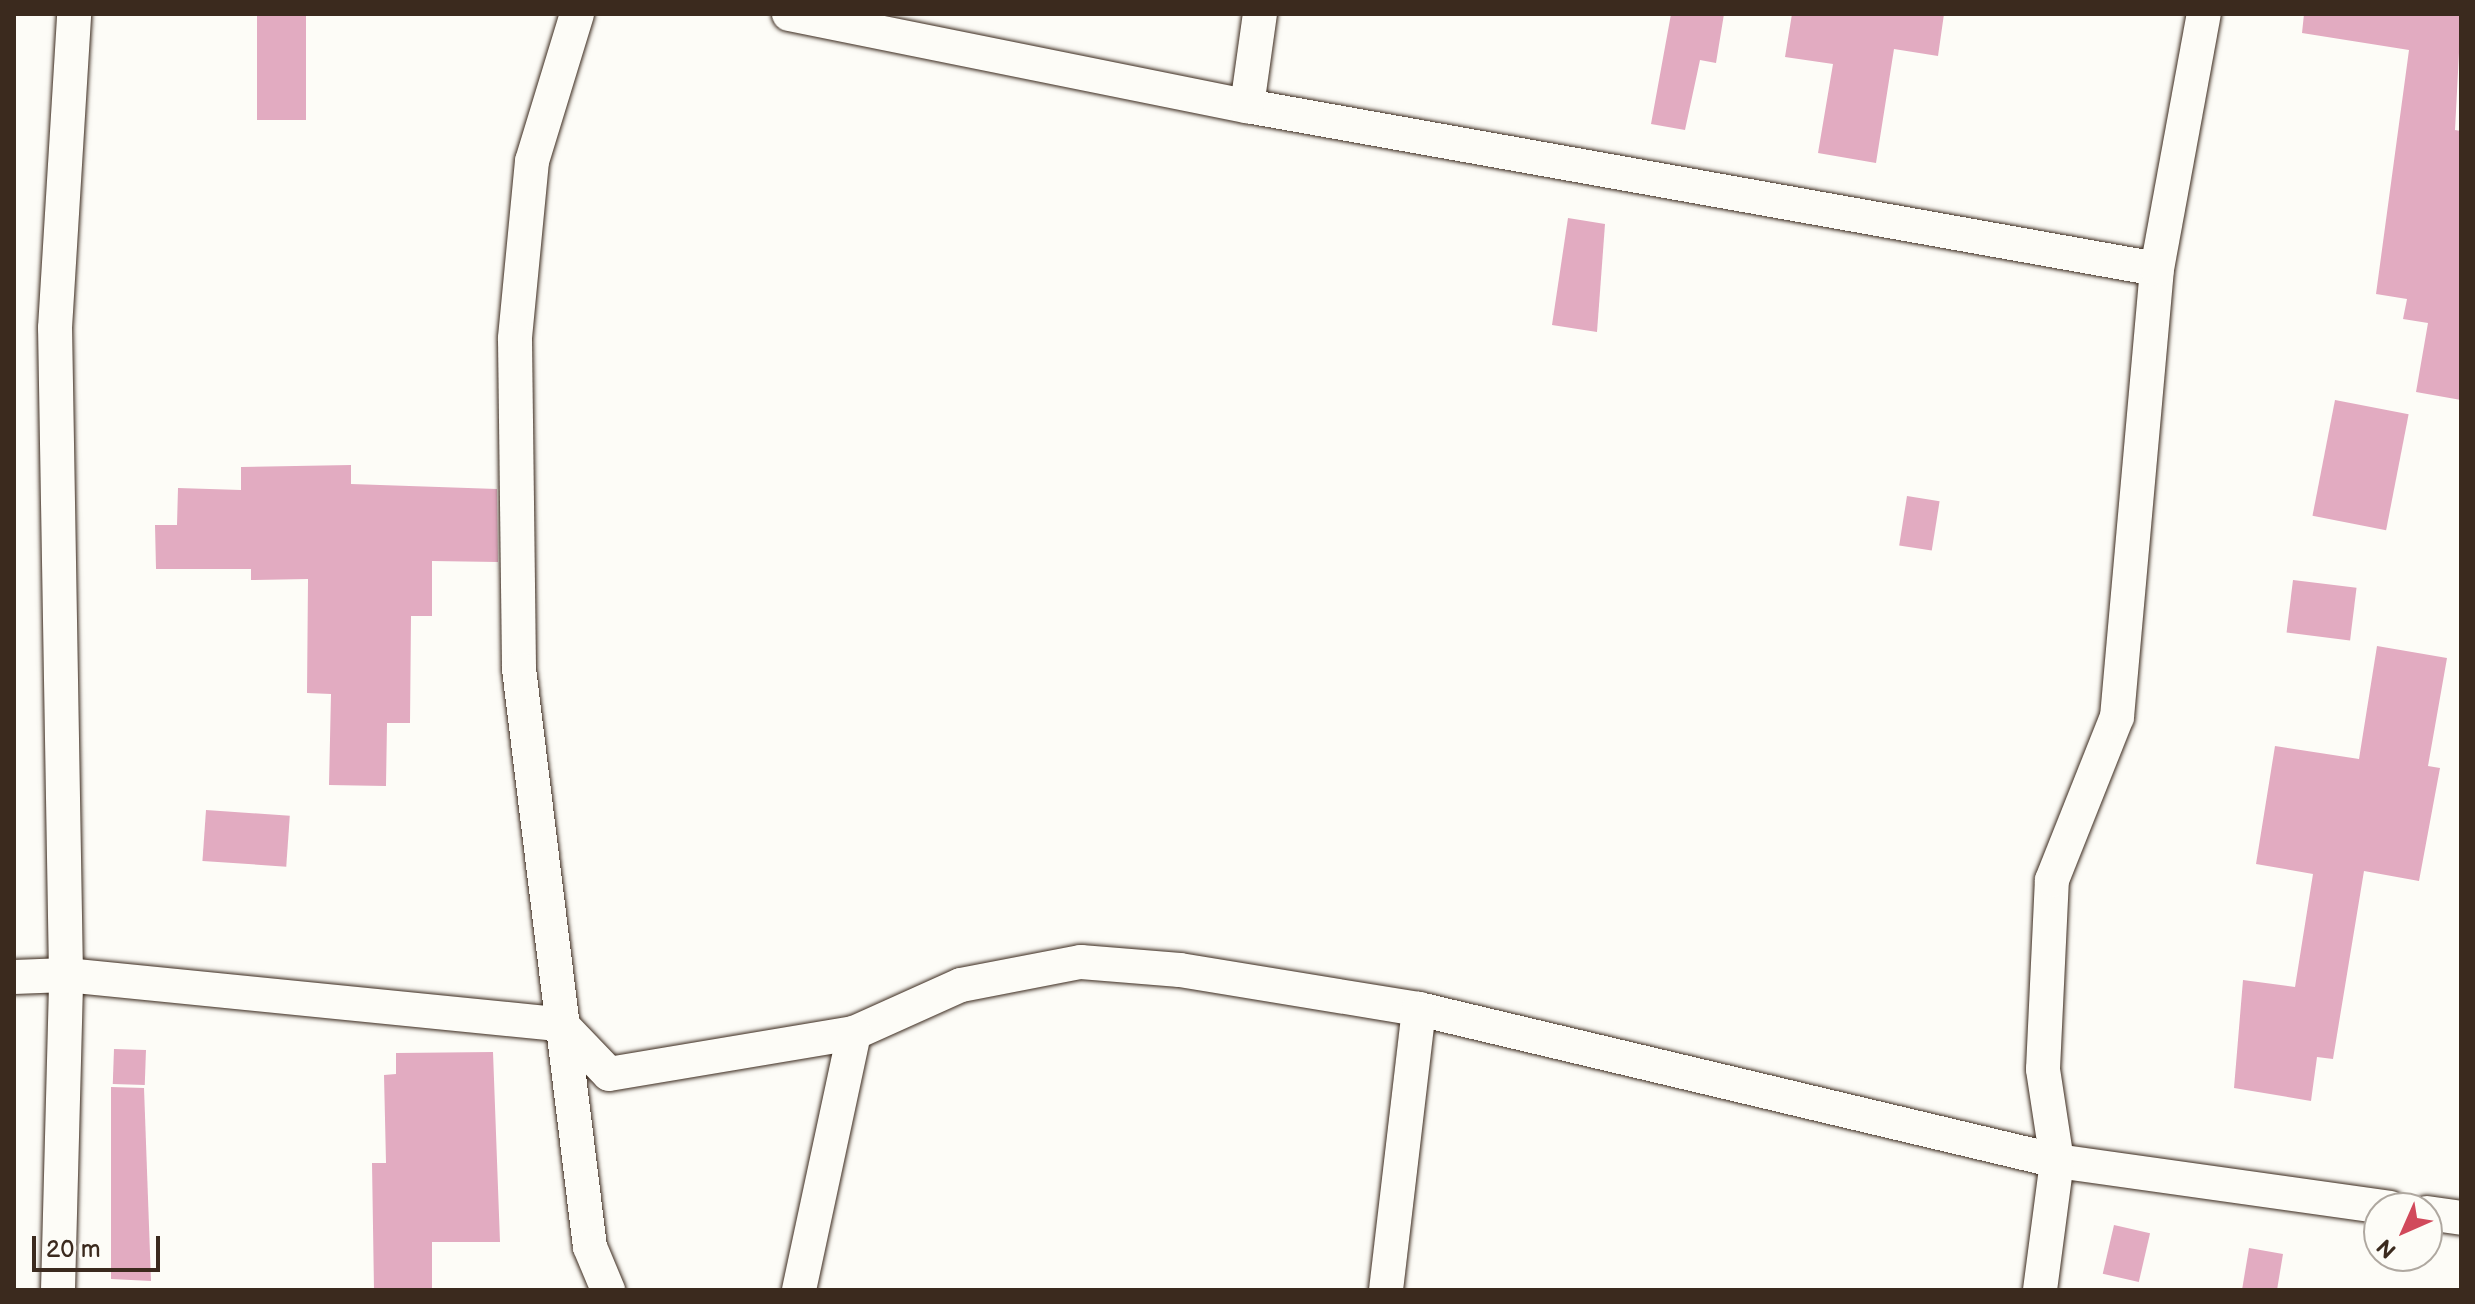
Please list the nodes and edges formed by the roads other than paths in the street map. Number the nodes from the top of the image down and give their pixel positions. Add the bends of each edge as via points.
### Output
1 (74, 14) edge
2 (577, 14) edge
3 (789, 14) edge
4 (1260, 14) edge
5 (2204, 14) edge
6 (1247, 106) junction
7 (2157, 269) junction
8 (66, 975) junction
9 (14, 977) edge
10 (1419, 1009) junction
11 (561, 1024) junction
12 (854, 1033) junction
13 (2057, 1161) junction
14 (2363, 1204) edge
15 (590, 1247) junction
16 (58, 1290) edge
17 (584, 1290) edge
18 (608, 1290) edge
19 (799, 1290) edge
20 (1386, 1290) edge
21 (2040, 1290) edge

1 - 8 street via 55,328
2 - 11 street via 532,161 515,339 519,669
3 - 6 street
4 - 6 street
5 - 7 street
6 - 7 street
7 - 13 street via 2117,717 2052,880 2043,1069
8 - 9 street
8 - 11 street
8 - 16 street
10 - 12 street via 1081,962 961,985
10 - 13 street
10 - 20 street
11 - 12 street via 609,1074
11 - 15 street
12 - 19 street
13 - 14 street
13 - 21 street
15 - 17 street
15 - 18 street

